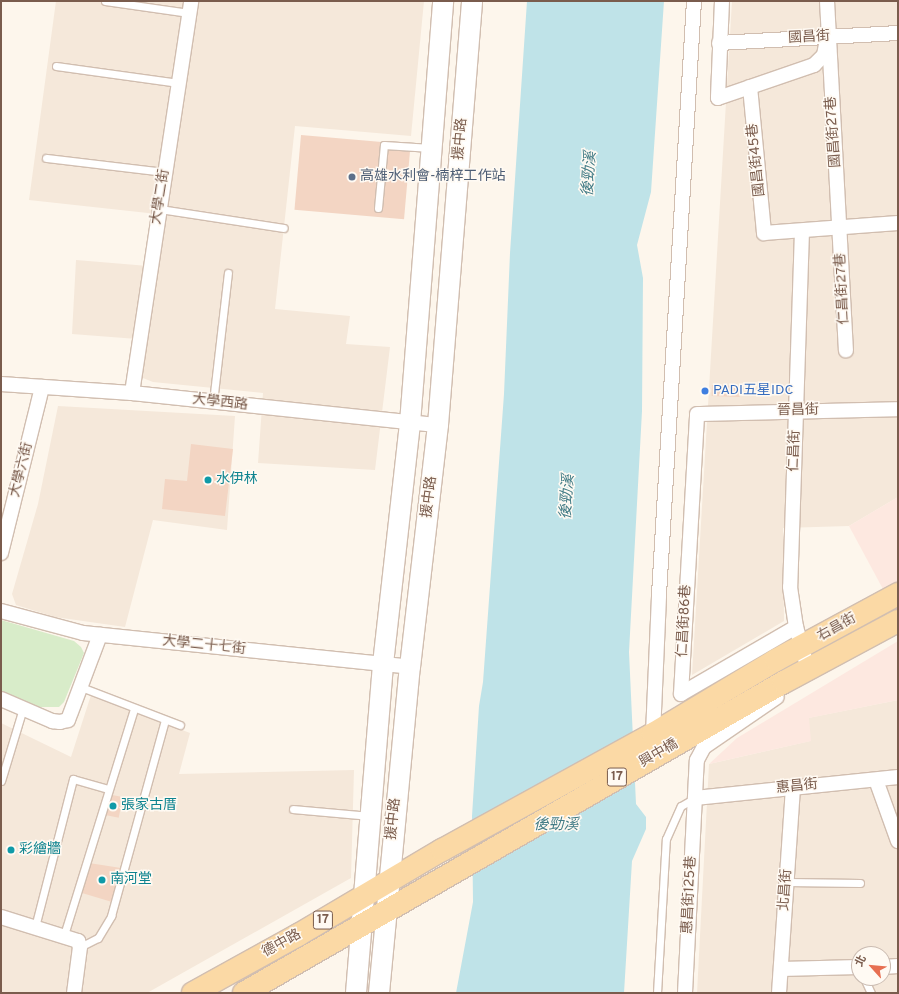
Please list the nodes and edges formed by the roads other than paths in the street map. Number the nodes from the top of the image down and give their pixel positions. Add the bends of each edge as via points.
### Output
1 (105, 1) edge
2 (443, 1) edge
3 (472, 1) edge
4 (694, 1) edge
5 (722, 1) edge
6 (827, 1) edge
7 (190, 7) edge
8 (898, 33) edge
9 (828, 36) junction
10 (719, 43) junction
11 (56, 66) dead end
12 (179, 83) junction
13 (750, 87) junction
14 (431, 148) junction
15 (46, 158) dead end
16 (165, 172) junction
17 (378, 208) dead end
18 (160, 209) junction
19 (898, 223) edge
20 (284, 228) dead end
21 (840, 228) junction
22 (802, 231) junction
23 (228, 273) dead end
24 (846, 350) dead end
25 (1, 384) edge
26 (42, 387) junction
27 (132, 394) junction
28 (213, 402) junction
29 (898, 409) edge
30 (796, 411) junction
31 (697, 414) joint
32 (410, 423) junction
33 (438, 425) junction
34 (1, 553) edge
35 (898, 594) edge
36 (1, 611) edge
37 (898, 621) edge
38 (796, 627) junction
39 (100, 635) junction
40 (801, 648) junction
41 (776, 660) joint
42 (383, 664) junction
43 (410, 667) junction
44 (808, 669) junction
45 (784, 682) joint
46 (81, 687) junction
47 (1, 699) edge
48 (23, 708) junction
49 (134, 709) junction
50 (165, 720) junction
51 (180, 725) dead end
52 (653, 734) junction
53 (898, 778) edge
54 (876, 780) junction
55 (1, 781) edge
56 (793, 788) junction
57 (109, 789) junction
58 (695, 798) junction
59 (293, 809) dead end
60 (370, 816) junction
61 (898, 841) edge
62 (452, 845) joint
63 (451, 872) joint
64 (388, 882) junction
65 (787, 882) junction
66 (860, 882) dead end
67 (363, 895) junction
68 (385, 913) junction
69 (1, 917) edge
70 (35, 927) junction
71 (360, 928) junction
72 (64, 935) junction
73 (80, 947) junction
74 (851, 967) edge
75 (781, 969) junction
76 (74, 993) edge
77 (193, 993) edge
78 (244, 993) edge
79 (356, 993) edge
80 (378, 993) edge
81 (658, 993) edge
82 (685, 993) edge
83 (779, 993) edge

1 - 7 lane
2 - 14 street, 援中路
3 - 33 street, 援中路
4 - 52 street
5 - 10 street
6 - 9 street
7 - 12 street, 大學二街
8 - 9 street, 國昌街
9 - 10 street, 國昌街
9 - 13 street via 824,55 814,65
9 - 21 street, 國昌街27巷
10 - 13 street via 718,98
11 - 12 lane
12 - 16 street, 大學二街
13 - 22 street, 國昌街45巷 via 764,233
14 - 17 lane via 384,145
14 - 32 street, 援中路
15 - 16 lane
16 - 18 street, 大學二街
18 - 20 lane
18 - 27 street, 大學二街
19 - 21 street
21 - 22 street
21 - 24 street, 仁昌街27巷
22 - 30 street, 仁昌街
23 - 28 lane
25 - 26 street, 大學西路
26 - 27 street, 大學西路
26 - 34 street, 大學六街
27 - 28 street, 大學西路
28 - 32 street, 大學西路
29 - 30 street, 晉昌街
30 - 31 street, 晉昌街
30 - 38 street, 仁昌街 via 790,587
31 - 38 street, 仁昌街86巷 via 681,694
32 - 33 street, 大學西路
32 - 42 street, 援中路
33 - 43 street, 援中路
35 - 40 main road, 右昌街 / 17
36 - 39 street, 大學二十七街 via 83,633
37 - 44 main road, 右昌街 / 17
38 - 40 street, 仁昌街
39 - 42 street, 大學二十七街
39 - 46 street
40 - 41 main road, 右昌街 / 17
40 - 44 street, 仁昌街
41 - 52 main road, 興中橋 / 17
42 - 43 street, 大學二十七街
42 - 60 street, 援中路
43 - 64 street, 援中路
44 - 45 main road, 右昌街 / 17
44 - 58 street, 惠昌街125巷 via 797,684 704,747 697,760
45 - 63 main road, 興中橋 / 17
46 - 48 street via 68,720 52,721
46 - 49 lane
47 - 48 street
48 - 55 lane
49 - 50 lane
49 - 57 lane
50 - 51 lane
50 - 73 lane via 111,916 98,938
52 - 62 main road, 興中橋 / 17
53 - 54 street, 惠昌街
54 - 56 street, 惠昌街
54 - 61 street
56 - 58 street, 惠昌街
56 - 65 street, 北昌街
57 - 70 lane via 73,779
57 - 72 lane
58 - 81 lane via 681,806 666,839
58 - 82 street, 惠昌街125巷
59 - 60 lane
60 - 67 street, 援中路
62 - 64 main road, 德中路 / 17
63 - 68 main road, 德中路 / 17
64 - 67 main road, 德中路 / 17
64 - 68 street, 援中路
65 - 66 lane
65 - 75 street, 北昌街
67 - 71 street, 援中路
67 - 77 main road, 德中路 / 17 via 298,935
68 - 71 main road, 德中路 / 17
68 - 80 street, 援中路
69 - 70 street
70 - 72 street
71 - 78 main road, 德中路 / 17
71 - 79 street, 援中路
72 - 73 street via 78,941
73 - 76 street
74 - 75 street
75 - 83 street, 北昌街

